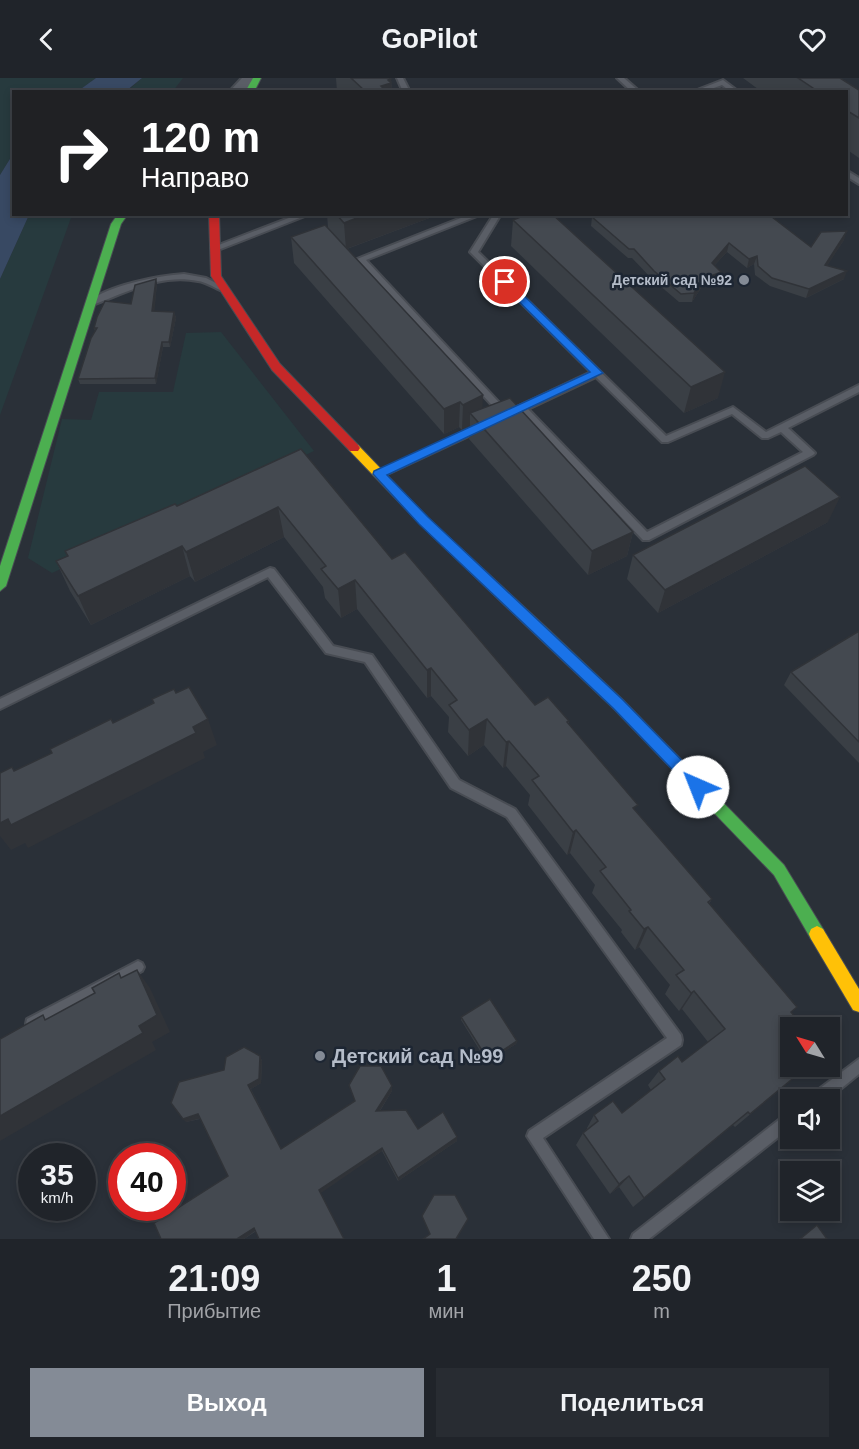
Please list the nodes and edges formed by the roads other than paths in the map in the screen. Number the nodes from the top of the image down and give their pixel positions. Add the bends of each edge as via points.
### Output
1 (250, 78) edge
2 (620, 78) edge
3 (238, 90) edge
4 (635, 90) edge
5 (701, 90) edge
6 (733, 90) edge
7 (122, 216) edge
8 (214, 216) edge
9 (302, 216) edge
10 (474, 216) edge
11 (497, 216) edge
12 (215, 248) junction
13 (225, 289) junction
14 (91, 302) junction
15 (597, 373) junction
16 (859, 388) edge
17 (522, 408) junction
18 (507, 415) junction
19 (782, 428) junction
20 (379, 474) junction
21 (3, 568) edge
22 (0, 586) edge
23 (0, 704) edge
24 (138, 967) dead end
25 (859, 1004) edge
26 (20, 1030) edge
27 (859, 1066) edge
28 (830, 1089) edge
29 (780, 1128) edge
30 (602, 1239) edge
31 (638, 1239) edge

1 - 3 street
2 - 4 lane
5 - 6 lane via 723,82
7 - 14 street
8 - 12 street
9 - 12 lane
10 - 18 lane via 361,259
11 - 15 lane via 474,252
12 - 13 street via 216,276
13 - 14 lane via 199,278 160,278
13 - 20 street via 276,368
14 - 21 street
15 - 17 lane
15 - 19 lane via 665,440 733,410 765,436
16 - 19 lane
17 - 18 lane
17 - 19 lane via 646,537 810,453
18 - 20 lane
20 - 25 street via 618,704 779,870
21 - 22 street
23 - 30 lane via 270,572 330,650 368,658 455,784 511,813 676,1040 534,1136
24 - 26 lane
27 - 28 lane
29 - 31 lane

